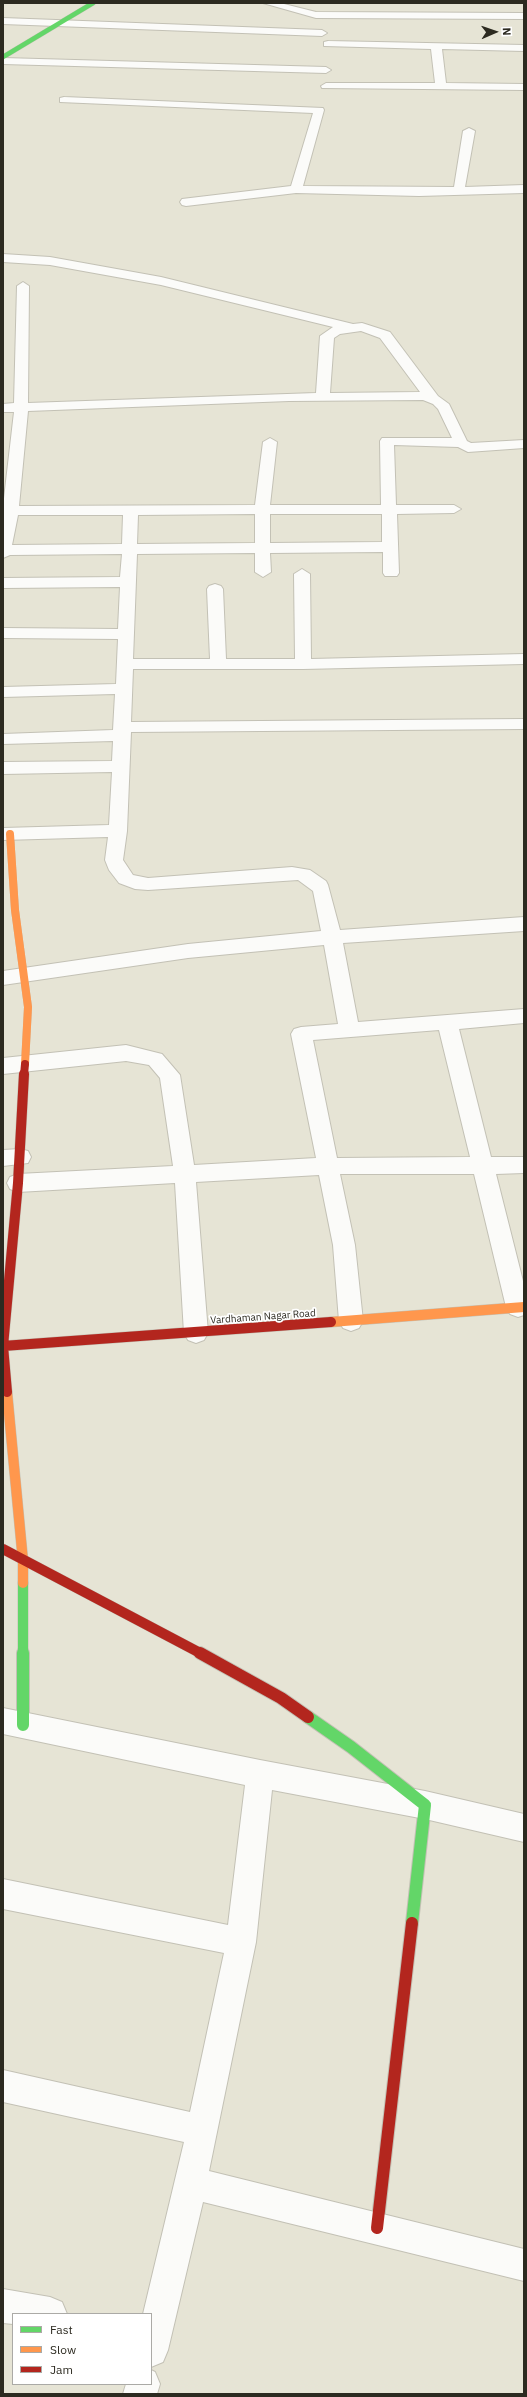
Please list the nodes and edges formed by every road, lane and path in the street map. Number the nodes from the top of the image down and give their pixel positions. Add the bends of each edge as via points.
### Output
1 (93, 3) edge
2 (268, 3) edge
3 (316, 15) junction
4 (524, 16) edge
5 (3, 22) edge
6 (58, 24) junction
7 (322, 33) junction
8 (328, 44) junction
9 (436, 46) junction
10 (524, 48) edge
11 (3, 57) edge
12 (3, 61) edge
13 (326, 70) junction
14 (326, 86) junction
15 (441, 87) junction
16 (524, 87) edge
17 (321, 96) dead end
18 (64, 100) dead end
19 (469, 131) dead end
20 (296, 189) junction
21 (524, 189) edge
22 (460, 190) junction
23 (186, 202) dead end
24 (3, 258) edge
25 (23, 286) dead end
26 (349, 327) junction
27 (323, 396) junction
28 (432, 398) junction
29 (21, 407) junction
30 (3, 408) edge
31 (270, 442) dead end
32 (461, 443) junction
33 (524, 444) edge
34 (454, 509) dead end
35 (131, 510) junction
36 (262, 510) junction
37 (387, 510) junction
38 (7, 511) edge
39 (391, 547) junction
40 (264, 548) junction
41 (130, 549) junction
42 (4, 552) edge
43 (263, 572) dead end
44 (390, 573) dead end
45 (302, 574) dead end
46 (128, 582) junction
47 (3, 583) edge
48 (215, 589) dead end
49 (3, 633) edge
50 (126, 634) junction
51 (524, 659) edge
52 (125, 664) junction
53 (218, 664) junction
54 (303, 664) junction
55 (124, 689) junction
56 (3, 692) edge
57 (524, 724) edge
58 (122, 731) junction
59 (3, 739) edge
60 (120, 766) junction
61 (3, 768) edge
62 (118, 831) junction
63 (7, 834) edge
64 (9, 910) edge
65 (524, 924) edge
66 (332, 937) junction
67 (23, 977) junction
68 (3, 978) edge
69 (524, 1016) edge
70 (447, 1022) junction
71 (349, 1030) junction
72 (25, 1064) junction
73 (3, 1066) edge
74 (11, 1157) edge
75 (524, 1165) edge
76 (328, 1166) junction
77 (483, 1167) junction
78 (185, 1174) junction
79 (18, 1183) junction
80 (8, 1252) edge
81 (521, 1307) edge
82 (351, 1322) junction
83 (196, 1333) junction
84 (3, 1346) edge
85 (3, 1549) edge
86 (23, 1561) junction
87 (13, 1723) edge
88 (260, 1774) junction
89 (425, 1805) junction
90 (524, 1828) edge
91 (3, 1894) edge
92 (241, 1942) junction
93 (3, 2086) edge
94 (202, 2130) junction
95 (191, 2183) junction
96 (376, 2228) junction
97 (524, 2265) edge
98 (3, 2306) edge
99 (44, 2313) edge
100 (153, 2337) edge

1 - 6 street
2 - 3 street
3 - 4 street via 496,20
3 - 7 street
5 - 6 street
6 - 7 street
6 - 11 street
7 - 8 street
8 - 9 street
8 - 13 street
9 - 10 street via 499,43
9 - 15 street
12 - 13 street
13 - 14 street
14 - 15 street
14 - 17 street
15 - 16 street
18 - 20 street via 319,110
19 - 22 street
20 - 22 street
20 - 23 street
21 - 22 street
24 - 26 street via 50,261 161,281
25 - 29 street
26 - 27 street via 336,330 327,336
26 - 28 street via 374,329 386,335
27 - 28 street via 414,395
27 - 29 street
28 - 32 street via 444,407
29 - 30 street
29 - 38 street
31 - 36 street
32 - 33 street via 468,448
32 - 37 street via 387,441
34 - 37 street
35 - 36 street
35 - 38 street
35 - 41 street
36 - 37 street
36 - 40 street
37 - 39 street
38 - 42 street
39 - 40 street
39 - 44 street
40 - 41 street
40 - 43 street
41 - 42 street
41 - 46 street
45 - 54 street
46 - 47 street
46 - 50 street
48 - 53 street
49 - 50 street
50 - 52 street
51 - 54 street
52 - 53 street
52 - 55 street
53 - 54 street
55 - 56 street
55 - 58 street
57 - 58 street
58 - 59 street
58 - 60 street
60 - 61 street
60 - 62 street
62 - 63 street
62 - 66 street via 114,860 126,879 135,883 303,874 311,878 322,891
63 - 64 street
64 - 67 street
65 - 66 street
66 - 67 street via 188,951
66 - 71 street
67 - 68 street
67 - 72 street via 28,1008
69 - 70 street
70 - 71 street
70 - 77 street
71 - 76 street via 301,1034
72 - 73 street
72 - 74 street
72 - 78 street via 126,1053 155,1059 170,1075
74 - 79 street
75 - 77 street
76 - 77 street
76 - 78 street
76 - 82 street via 344,1245
77 - 81 street
78 - 79 street
78 - 83 street
79 - 80 street
80 - 84 street
81 - 82 street, Vardhaman Nagar Road
82 - 83 street, Vardhaman Nagar Road
83 - 84 street, Vardhaman Nagar Road
84 - 86 street
85 - 86 street
86 - 87 street
86 - 89 street via 188,1646 281,1698 351,1747
87 - 88 street
88 - 89 street
88 - 92 street
89 - 90 street
89 - 96 street
91 - 92 street
92 - 94 street
93 - 94 street
94 - 95 street
95 - 96 street
95 - 100 street
96 - 97 street
98 - 99 street

